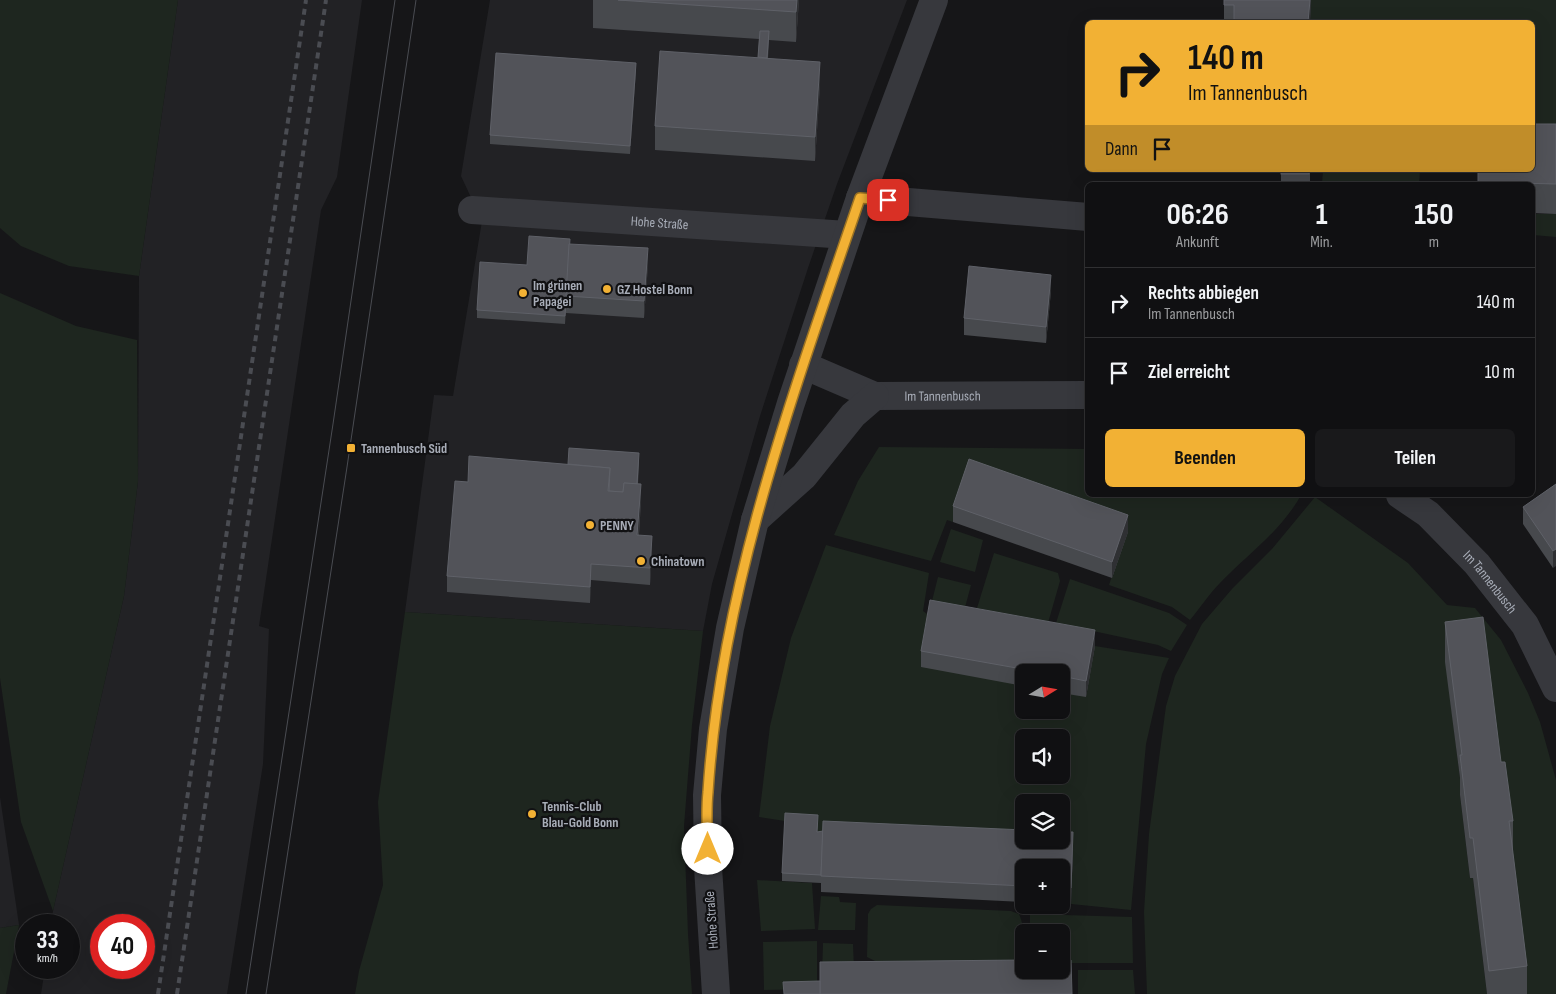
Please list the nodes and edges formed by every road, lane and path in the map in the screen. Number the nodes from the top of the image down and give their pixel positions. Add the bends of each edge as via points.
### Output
1 (934, 0) edge
2 (860, 198) junction
3 (472, 210) dead end
4 (1085, 217) edge
5 (847, 235) junction
6 (804, 365) junction
7 (1085, 395) edge
8 (876, 396) junction
9 (1403, 497) edge
10 (756, 520) junction
11 (1556, 688) edge
12 (716, 994) edge

1 - 2 street, Hohe Straße
2 - 4 street
2 - 5 street, Hohe Straße
3 - 5 street, Hohe Straße
5 - 6 street, Hohe Straße
6 - 8 street, Im Tannenbusch
6 - 10 street, Hohe Straße
7 - 8 street, Im Tannenbusch
8 - 10 street via 853,415 804,476
9 - 11 street, Im Tannenbusch via 1428,514 1477,564 1525,625
10 - 12 street, Hohe Straße via 730,628 713,729 708,785 708,867

